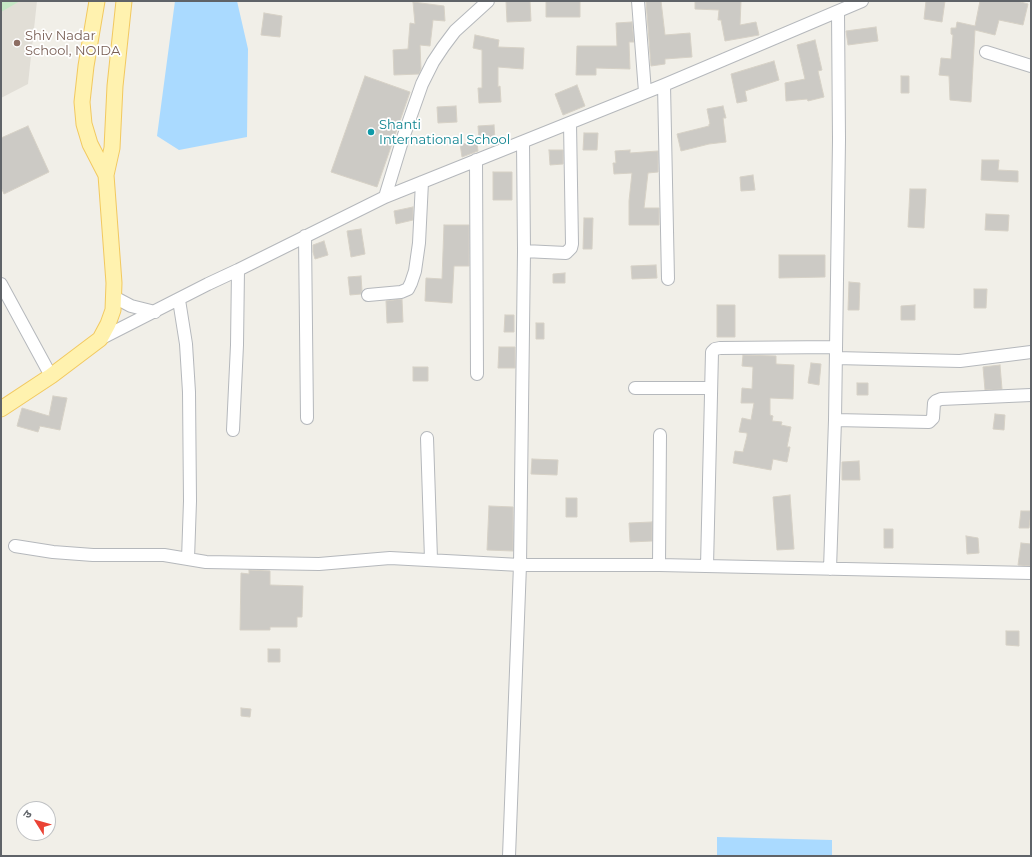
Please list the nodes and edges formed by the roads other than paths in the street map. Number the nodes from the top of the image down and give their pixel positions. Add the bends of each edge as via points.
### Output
1 (97, 1) edge
2 (124, 1) edge
3 (488, 1) edge
4 (638, 1) edge
5 (862, 1) edge
6 (838, 12) junction
7 (986, 52) dead end
8 (1031, 66) edge
9 (664, 85) junction
10 (645, 92) junction
11 (570, 123) junction
12 (523, 142) junction
13 (476, 160) junction
14 (106, 175) junction
15 (422, 182) junction
16 (385, 197) junction
17 (305, 236) junction
18 (524, 251) junction
19 (238, 270) junction
20 (668, 279) dead end
21 (1, 284) edge
22 (368, 295) dead end
23 (114, 297) junction
24 (179, 300) junction
25 (155, 312) junction
26 (100, 339) junction
27 (836, 352) junction
28 (1031, 352) edge
29 (477, 374) dead end
30 (51, 376) junction
31 (635, 388) dead end
32 (710, 388) junction
33 (1031, 395) edge
34 (1, 409) edge
35 (307, 418) dead end
36 (835, 420) junction
37 (233, 430) dead end
38 (660, 435) dead end
39 (427, 438) dead end
40 (15, 546) dead end
41 (188, 559) junction
42 (431, 559) junction
43 (520, 565) junction
44 (659, 565) junction
45 (707, 566) junction
46 (830, 569) junction
47 (1031, 573) edge
48 (509, 856) edge

1 - 14 main road via 82,102 84,124 90,144
2 - 14 main road via 115,86 112,148
3 - 16 street via 455,31 433,62 422,84
4 - 10 street
5 - 6 street
6 - 9 street
6 - 27 street
7 - 8 street
9 - 10 street
9 - 20 street
10 - 11 street
11 - 12 street
11 - 18 street via 571,248 566,253
12 - 13 street
12 - 18 street
13 - 15 street
13 - 29 street
14 - 23 main road
15 - 16 street
15 - 22 street via 419,243 411,283 401,292
16 - 17 street
17 - 19 street
17 - 35 street
18 - 43 street
19 - 24 street
19 - 37 street
21 - 30 street
23 - 25 street via 131,306
23 - 26 main road via 113,310
24 - 25 street
24 - 41 street via 186,344 189,392
25 - 26 street
26 - 30 main road
27 - 28 street via 960,361
27 - 32 street via 715,349 711,356
27 - 36 street
30 - 34 main road
31 - 32 street
32 - 45 street
33 - 36 street via 941,399 934,403 933,418 929,422
36 - 46 street
38 - 44 street
39 - 42 street
40 - 41 street via 53,552 164,555
41 - 42 street via 206,562 319,564 390,558
42 - 43 street
43 - 44 street
43 - 48 street
44 - 45 street
45 - 46 street
46 - 47 street

